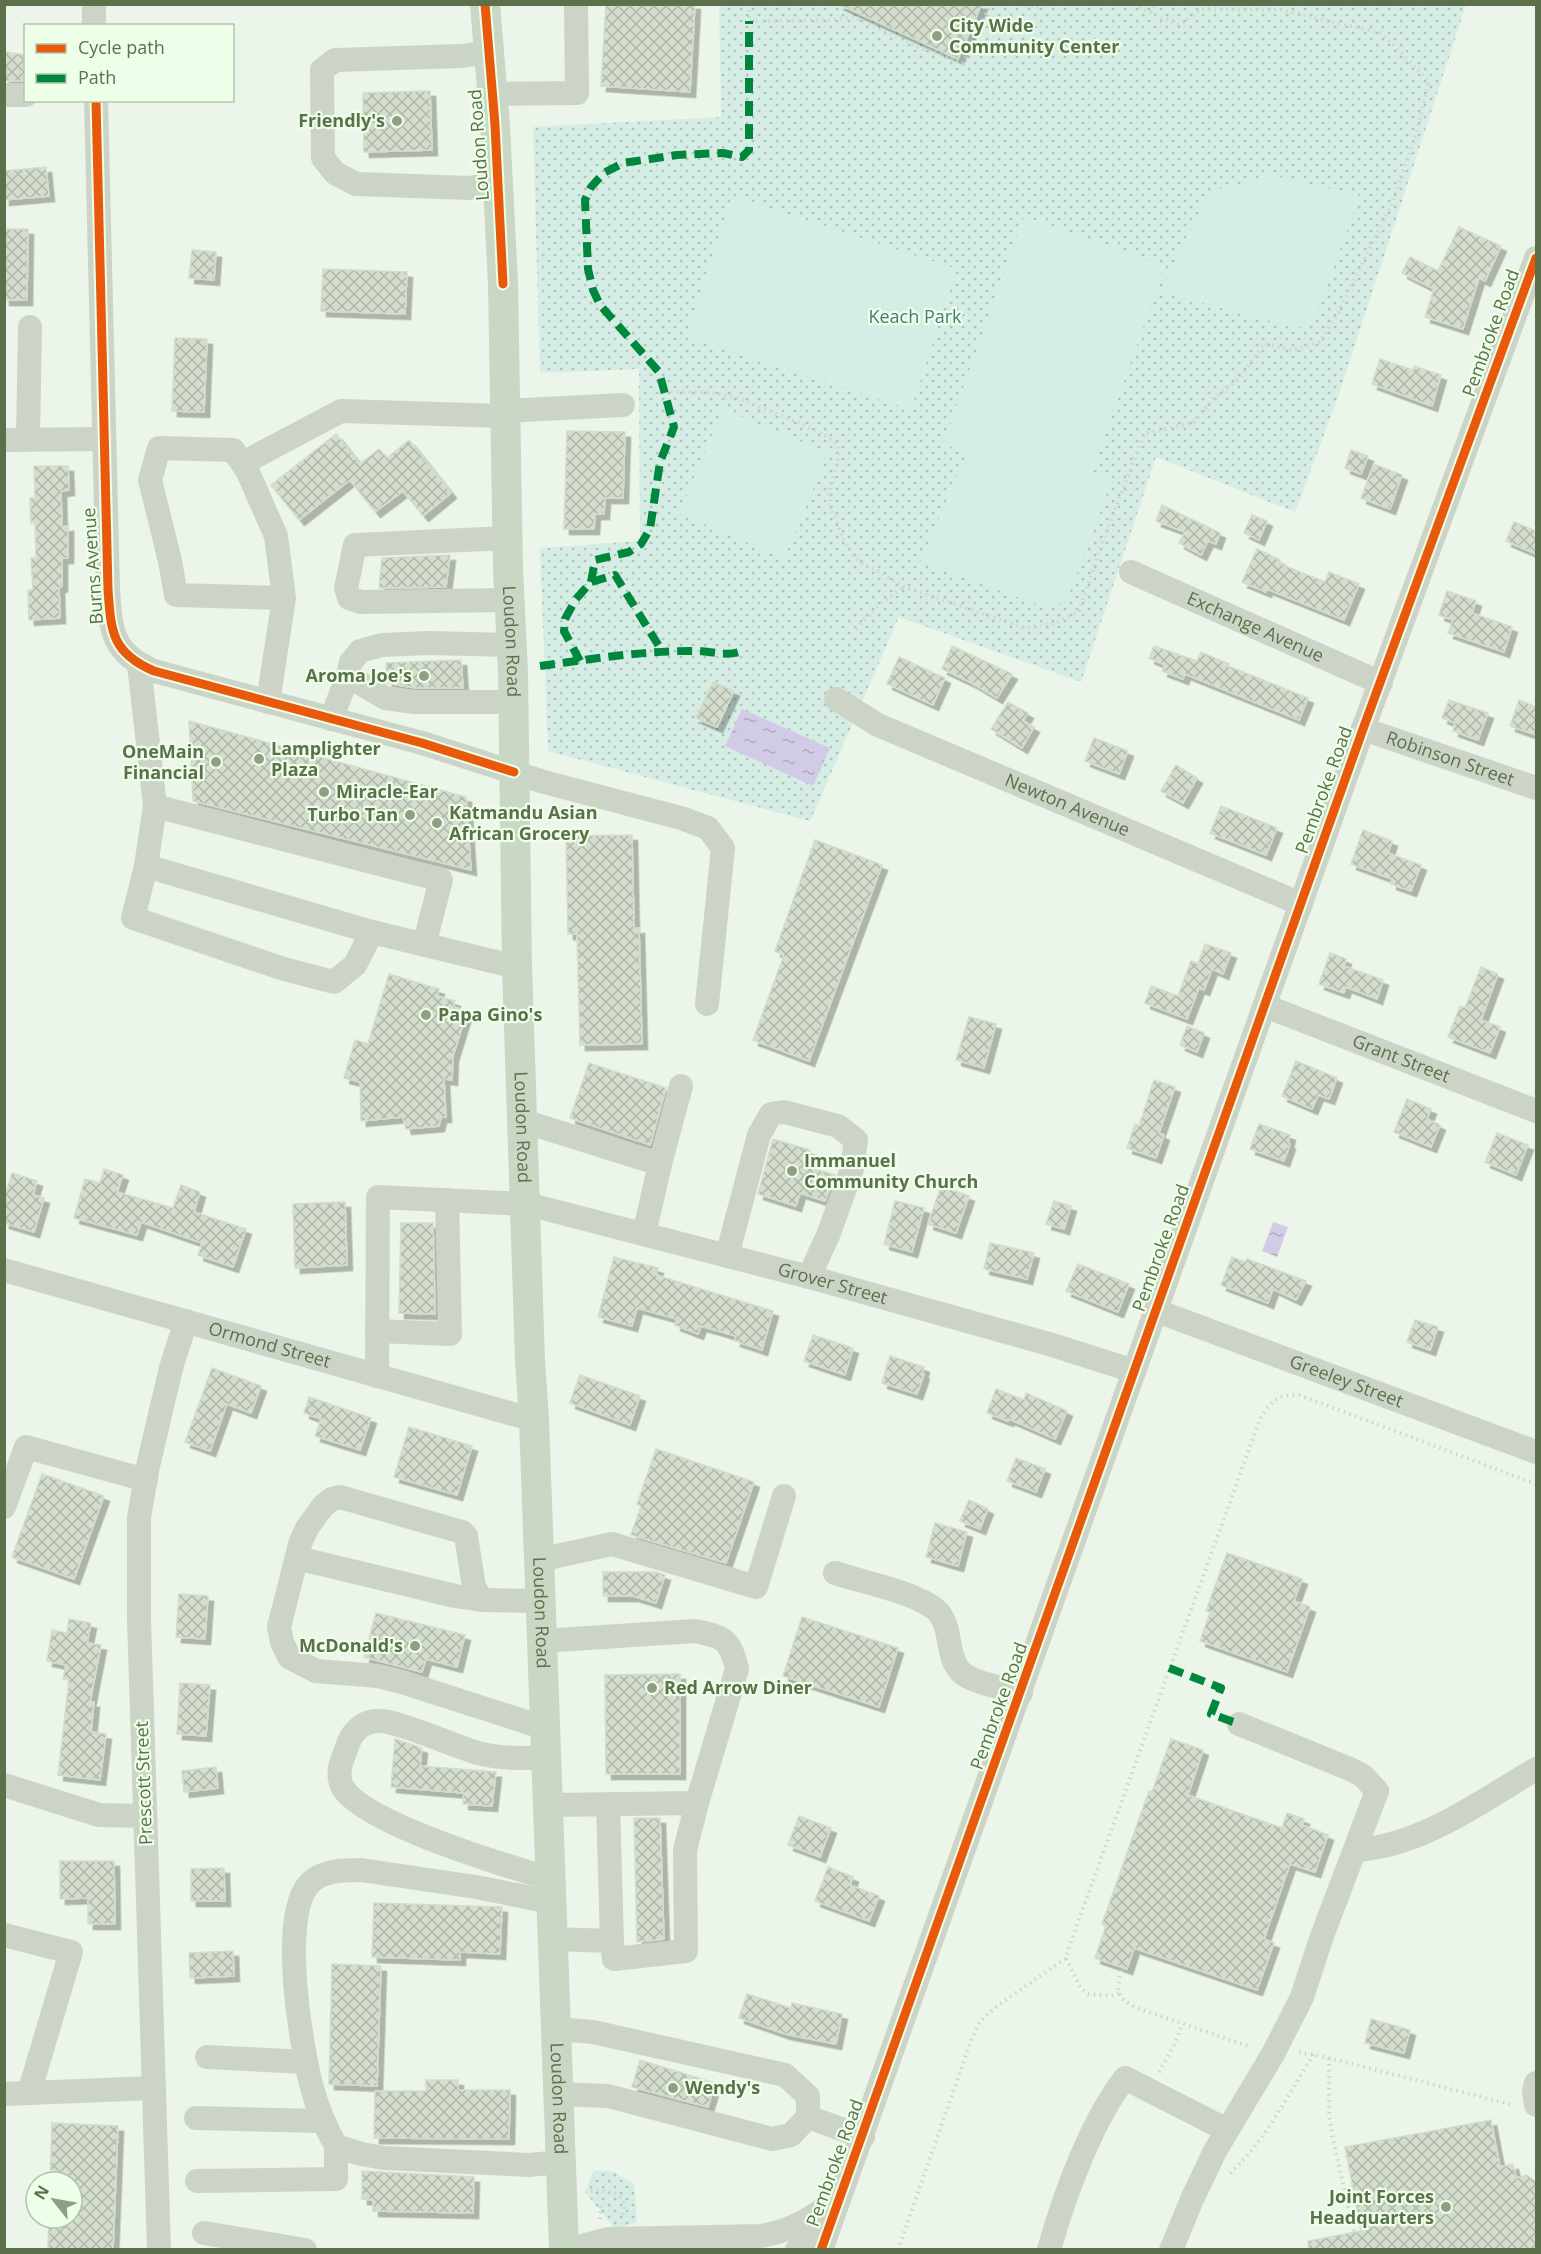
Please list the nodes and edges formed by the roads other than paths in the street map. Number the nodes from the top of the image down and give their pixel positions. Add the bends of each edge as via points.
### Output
1 (94, 4) edge
2 (485, 4) edge
3 (576, 4) edge
4 (94, 24) edge
5 (489, 52) junction
6 (492, 93) junction
7 (4, 95) edge
8 (24, 95) edge
9 (96, 102) edge
10 (498, 183) junction
11 (1536, 258) edge
12 (30, 327) dead end
13 (623, 405) dead end
14 (505, 413) junction
15 (104, 439) junction
16 (16, 440) edge
17 (243, 464) junction
18 (507, 538) junction
19 (1131, 572) dead end
20 (284, 598) junction
21 (509, 600) junction
22 (511, 645) junction
23 (139, 665) junction
24 (348, 676) junction
25 (1381, 683) junction
26 (836, 699) dead end
27 (268, 702) junction
28 (513, 702) junction
29 (331, 719) junction
30 (1363, 729) junction
31 (514, 772) junction
32 (1536, 788) edge
33 (155, 806) junction
34 (146, 866) junction
35 (1301, 904) junction
36 (372, 932) junction
37 (424, 945) junction
38 (518, 967) junction
39 (707, 1004) dead end
40 (1265, 1006) junction
41 (681, 1086) dead end
42 (1536, 1111) edge
43 (524, 1121) junction
44 (660, 1164) junction
45 (447, 1200) junction
46 (526, 1204) junction
47 (644, 1234) junction
48 (727, 1256) junction
49 (4, 1270) edge
50 (809, 1277) junction
51 (1157, 1311) junction
52 (186, 1322) junction
53 (377, 1331) junction
54 (1134, 1371) junction
55 (378, 1376) junction
56 (534, 1419) junction
57 (1536, 1452) edge
58 (146, 1480) junction
59 (784, 1496) dead end
60 (4, 1507) edge
61 (297, 1558) junction
62 (539, 1560) junction
63 (835, 1574) dead end
64 (482, 1600) junction
65 (539, 1601) junction
66 (542, 1641) junction
67 (1021, 1693) junction
68 (1239, 1724) dead end
69 (546, 1742) junction
70 (1536, 1769) edge
71 (4, 1785) edge
72 (698, 1803) junction
73 (548, 1805) junction
74 (608, 1805) junction
75 (146, 1816) junction
76 (1357, 1850) junction
77 (551, 1891) junction
78 (4, 1935) edge
79 (552, 1938) junction
80 (612, 1941) junction
81 (556, 2029) junction
82 (207, 2057) dead end
83 (306, 2062) junction
84 (1536, 2083) edge
85 (154, 2088) junction
86 (29, 2093) junction
87 (4, 2094) edge
88 (559, 2094) junction
89 (1530, 2106) edge
90 (808, 2117) junction
91 (196, 2118) dead end
92 (322, 2121) junction
93 (1227, 2130) junction
94 (863, 2137) junction
95 (336, 2146) junction
96 (561, 2162) junction
97 (197, 2181) dead end
98 (839, 2196) junction
99 (204, 2233) dead end
100 (752, 2243) edge
101 (159, 2250) edge
102 (305, 2250) edge
103 (565, 2250) edge
104 (797, 2250) edge
105 (821, 2250) edge
106 (1049, 2250) edge
107 (1171, 2250) edge

1 - 4 street
2 - 5 main road, Loudon Road
3 - 6 street via 576,93
5 - 6 main road, Loudon Road
5 - 10 street via 335,60 322,70 323,158 335,173 356,184 470,188
6 - 10 main road, Loudon Road
7 - 8 street
9 - 15 street, Burns Avenue
10 - 14 main road, Loudon Road
11 - 25 street, Pembroke Road
12 - 16 street
13 - 14 street
14 - 17 street via 341,411
14 - 18 main road, Loudon Road
15 - 16 street
15 - 23 street, Burns Avenue via 110,615 116,640 126,656
17 - 20 street via 276,536
17 - 20 street via 233,450 159,448 150,480 176,595
18 - 21 main road, Loudon Road
18 - 21 street via 355,544 346,588 349,598 361,602
19 - 25 street, Exchange Avenue
20 - 27 street
21 - 22 main road, Loudon Road
22 - 24 street via 382,645 360,651 351,662
22 - 28 main road, Loudon Road
23 - 27 street, Burns Avenue
23 - 33 street
24 - 28 street via 385,698 416,702
24 - 29 street
25 - 30 street, Pembroke Road
26 - 35 street, Newton Avenue via 878,725
27 - 29 street, Burns Avenue
28 - 31 main road, Loudon Road
29 - 31 street, Burns Avenue
30 - 32 street, Robinson Street
30 - 35 street, Pembroke Road
31 - 38 main road, Loudon Road
31 - 39 street, Burns Avenue via 708,828 723,848
33 - 34 street
33 - 37 street via 441,880
34 - 36 street
34 - 36 street via 133,918 284,969 334,982 355,965
35 - 40 street, Pembroke Road
36 - 37 street
37 - 38 street
38 - 43 main road, Loudon Road
40 - 42 street, Grant Street
40 - 51 street, Pembroke Road
41 - 44 street
43 - 44 street
43 - 46 main road, Loudon Road
44 - 47 street
45 - 46 street, Grover Street
45 - 53 street, Grover Street via 378,1197
45 - 53 street via 450,1334
46 - 47 street, Grover Street
46 - 56 main road, Loudon Road
47 - 48 street, Grover Street
48 - 50 street, Grover Street
48 - 50 street via 759,1135 771,1114 784,1112 838,1126 856,1140 852,1169
49 - 52 street, Ormond Street
50 - 54 street, Grover Street
51 - 54 street, Pembroke Road
51 - 57 street, Greeley Street
52 - 55 street, Ormond Street
52 - 58 street, Prescott Street via 171,1368
53 - 55 street
54 - 67 street, Pembroke Road
55 - 56 street, Ormond Street
56 - 62 main road, Loudon Road
58 - 60 street via 26,1447
58 - 75 street, Prescott Street via 139,1562
59 - 62 street via 756,1587 612,1544
61 - 64 street
61 - 64 street via 308,1528 323,1506 340,1497 462,1532 466,1536 474,1587
61 - 69 street via 279,1627 289,1657 316,1671 402,1682
62 - 65 main road, Loudon Road
63 - 67 street via 914,1598 936,1610 956,1668 968,1677
64 - 65 street
65 - 66 main road, Loudon Road
66 - 69 main road, Loudon Road
66 - 72 street via 695,1631 719,1636 733,1652 737,1669
67 - 94 street, Pembroke Road
68 - 76 street via 1363,1776 1377,1791
69 - 73 main road, Loudon Road
69 - 77 street via 511,1759 480,1754 377,1720 363,1724 350,1736 339,1770 342,1786 352,1800 421,1837
70 - 76 street via 1432,1830 1382,1848
71 - 75 street via 99,1815
72 - 74 street
72 - 80 street via 686,1850 686,1951 614,1959
73 - 74 street
73 - 77 main road, Loudon Road
74 - 80 street
75 - 85 street, Prescott Street
76 - 93 street via 1302,1997
77 - 79 main road, Loudon Road
77 - 83 street via 476,1887 361,1870 322,1875 310,1883 301,1898 295,1923 296,2001
78 - 86 street via 71,1952
79 - 80 street
79 - 81 main road, Loudon Road
81 - 88 main road, Loudon Road
81 - 90 street via 593,2032 785,2075 808,2096
82 - 83 street
83 - 92 street
84 - 89 street
85 - 86 street
85 - 101 street, Prescott Street
86 - 87 street
88 - 90 street via 608,2096 772,2139 791,2134
88 - 96 main road, Loudon Road
90 - 94 street
91 - 92 street
92 - 95 street
93 - 106 street via 1125,2078 1082,2158
93 - 107 street
94 - 98 street, Pembroke Road
95 - 96 street via 384,2158 529,2165
95 - 97 street via 336,2179
96 - 103 main road, Loudon Road
98 - 100 street via 815,2216
98 - 104 street via 826,2226 809,2244
98 - 105 street, Pembroke Road
99 - 102 street
100 - 103 street via 608,2239

